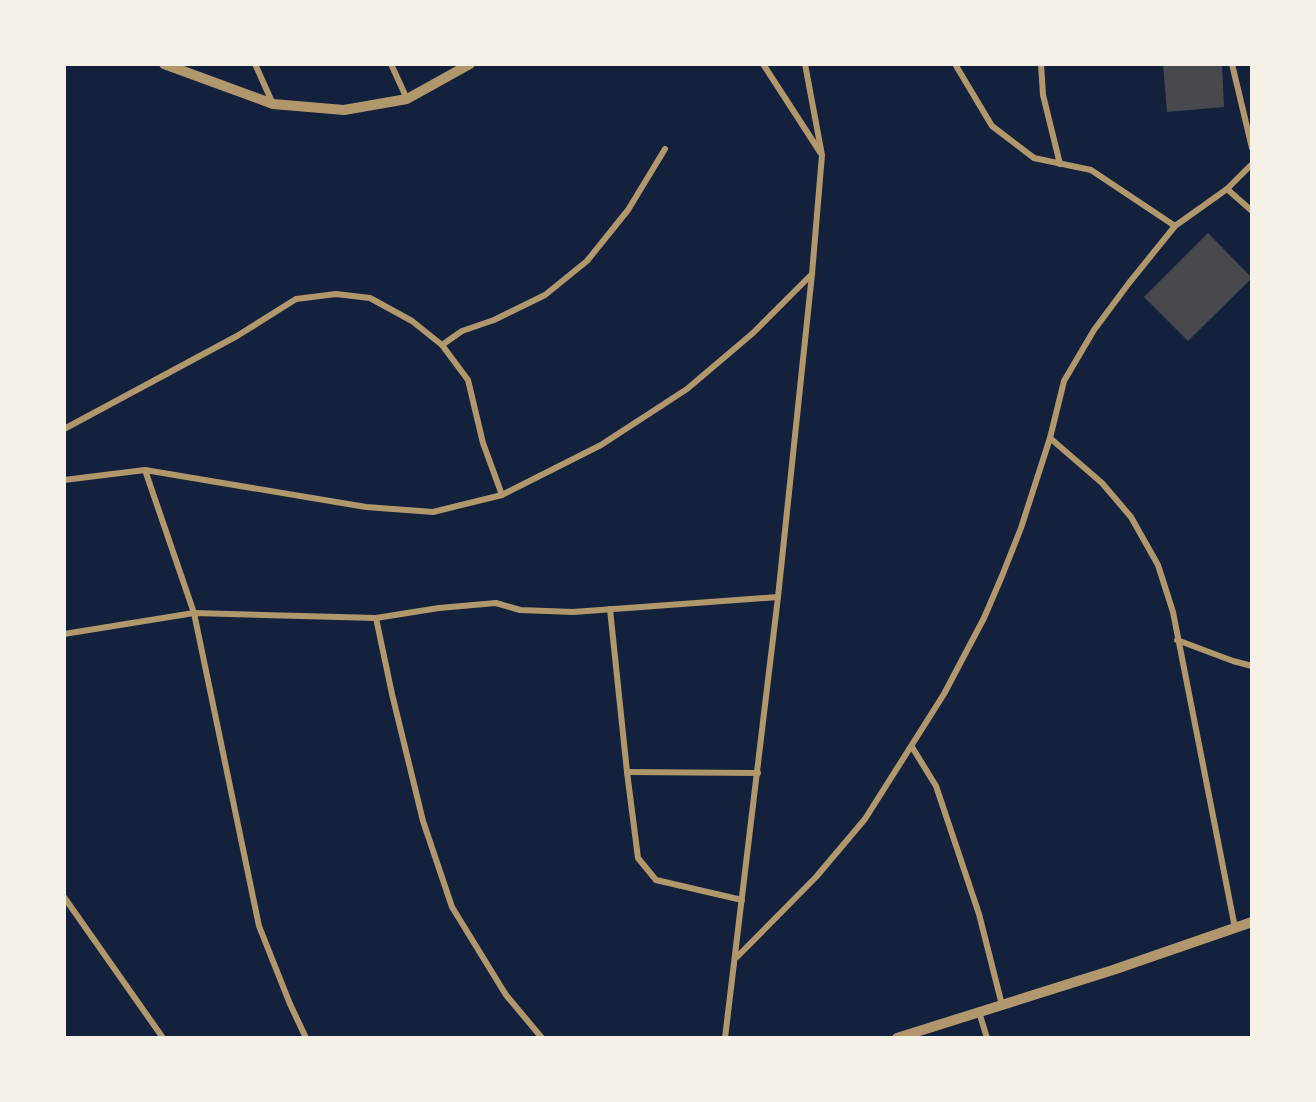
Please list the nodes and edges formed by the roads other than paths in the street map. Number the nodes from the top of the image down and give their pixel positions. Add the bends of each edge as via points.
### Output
1 (164, 64) edge
2 (255, 64) edge
3 (391, 64) edge
4 (470, 64) edge
5 (763, 64) edge
6 (805, 64) edge
7 (955, 64) edge
8 (1041, 64) edge
9 (1232, 64) edge
10 (407, 99) junction
11 (273, 104) junction
12 (1251, 148) edge
13 (665, 149) dead end
14 (822, 155) junction
15 (1060, 164) junction
16 (1251, 164) edge
17 (1227, 189) junction
18 (1251, 211) edge
19 (1175, 226) junction
20 (812, 274) junction
21 (442, 345) junction
22 (64, 429) edge
23 (1050, 438) junction
24 (144, 470) junction
25 (64, 480) edge
26 (502, 495) junction
27 (778, 597) junction
28 (610, 609) junction
29 (194, 613) junction
30 (376, 618) junction
31 (64, 634) edge
32 (1177, 640) junction
33 (1251, 666) edge
34 (912, 747) junction
35 (627, 772) junction
36 (758, 773) junction
37 (64, 897) edge
38 (742, 900) junction
39 (1251, 922) edge
40 (1235, 928) junction
41 (736, 957) junction
42 (1002, 1005) junction
43 (979, 1012) junction
44 (163, 1038) edge
45 (306, 1038) edge
46 (542, 1038) edge
47 (725, 1038) edge
48 (897, 1038) edge
49 (987, 1038) edge

1 - 11 street
2 - 11 street
3 - 10 street
4 - 10 street
5 - 14 street
6 - 14 street
7 - 15 street via 992,126 1034,158
8 - 15 street via 1043,95
9 - 12 street
10 - 11 street via 344,110
13 - 21 street via 628,210 587,261 545,295 462,331
14 - 20 street
15 - 19 street via 1091,170
16 - 17 street
17 - 18 street
17 - 19 street
19 - 23 street via 1122,292 1076,360 1064,381
20 - 26 street via 753,333 687,389 601,445
20 - 27 street
21 - 22 street via 412,321 370,297 336,294 296,299 237,336
21 - 26 street via 468,380 483,443
23 - 32 street via 1102,483 1131,517 1158,565
23 - 34 street via 1021,528 988,608
24 - 25 street
24 - 26 street via 366,507 433,512
24 - 29 street
27 - 28 street
27 - 36 street
28 - 30 street via 520,610 496,603
28 - 35 street
29 - 30 street
29 - 31 street
29 - 45 street via 259,926
30 - 46 street via 423,820 452,907 506,995
32 - 33 street
32 - 40 street
34 - 41 street via 866,819 816,877
34 - 42 street via 936,786 979,914
35 - 36 street
35 - 38 street via 638,858 656,880
36 - 38 street
37 - 44 street
38 - 41 street
39 - 40 street
40 - 42 street
41 - 47 street
42 - 43 street
43 - 48 street
43 - 49 street

